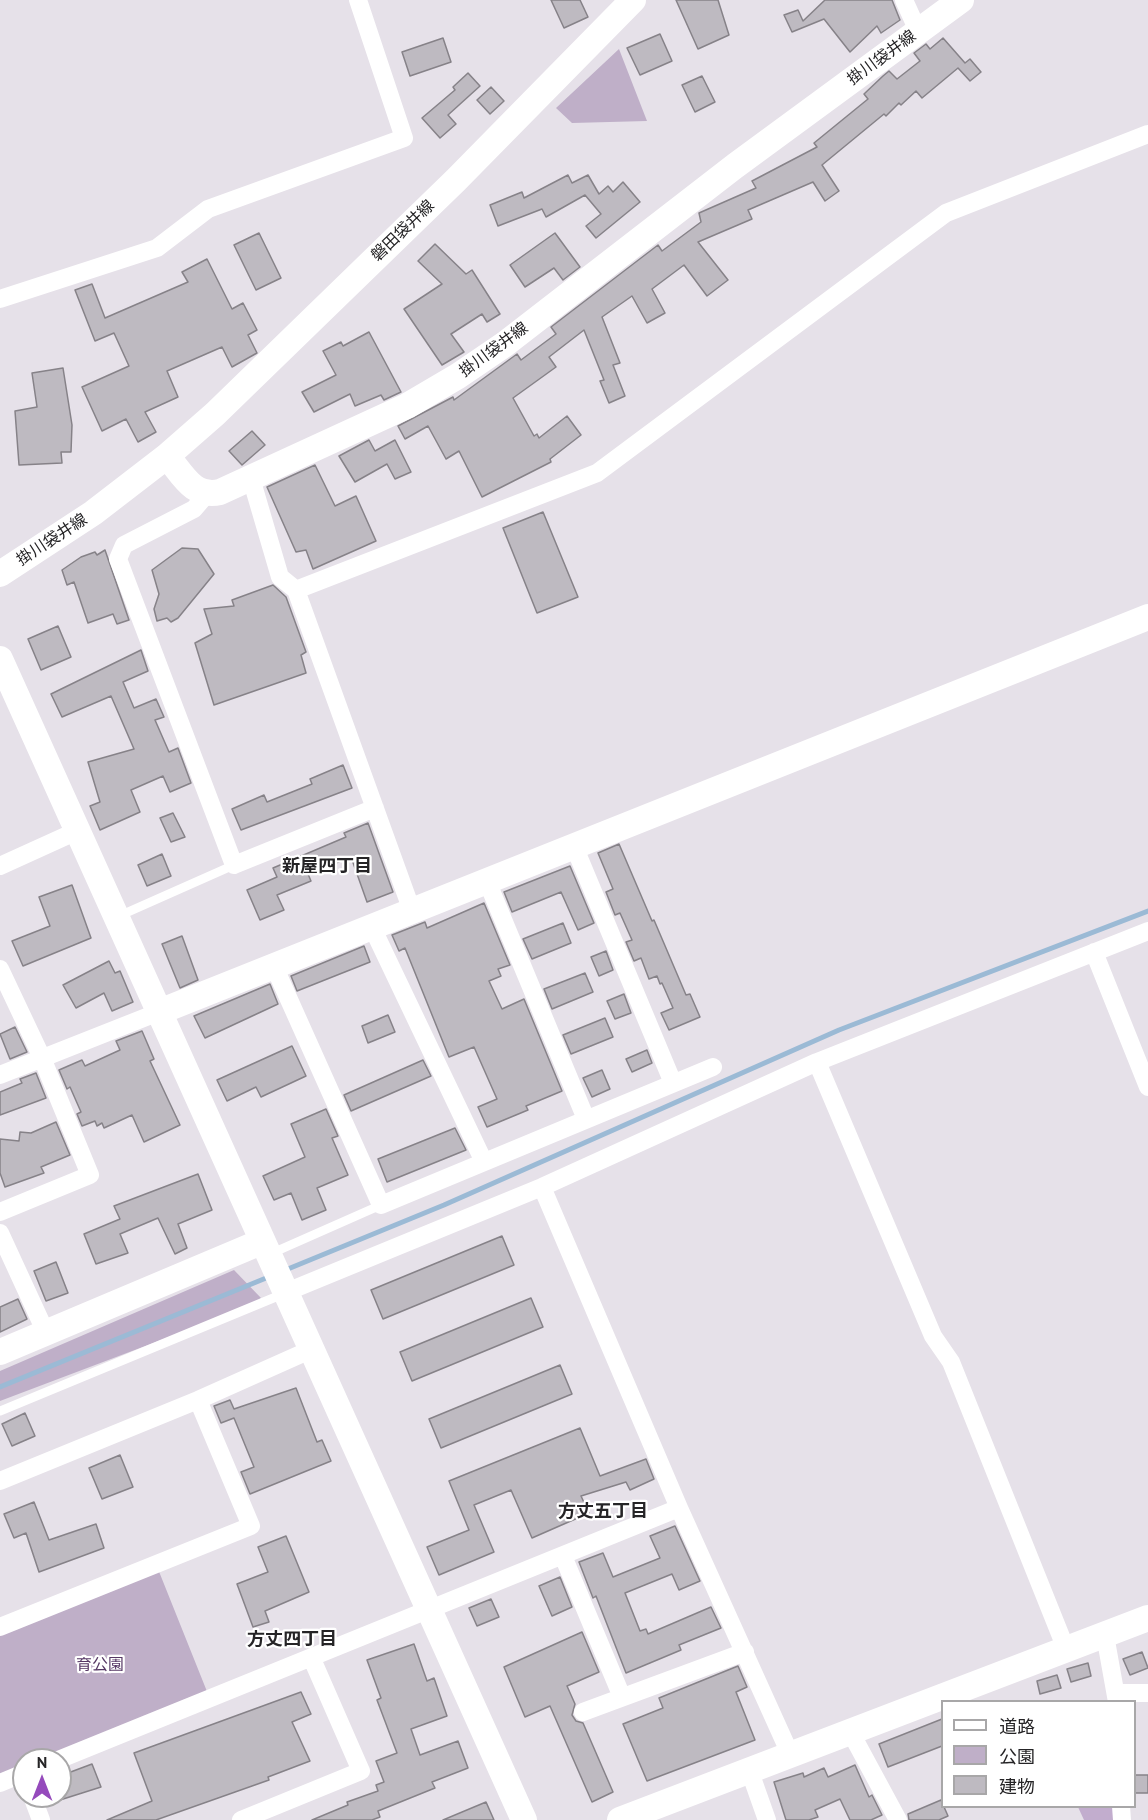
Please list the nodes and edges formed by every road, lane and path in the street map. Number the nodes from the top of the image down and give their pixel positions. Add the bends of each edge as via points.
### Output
1 (358, 0) edge
2 (633, 0) edge
3 (904, 0) edge
4 (961, 0) edge
5 (918, 31) junction
6 (1148, 134) edge
7 (0, 298) edge
8 (167, 456) junction
9 (251, 477) junction
10 (206, 495) junction
11 (0, 574) edge
12 (296, 590) junction
13 (1148, 617) edge
14 (0, 659) edge
15 (375, 808) junction
16 (77, 831) junction
17 (574, 846) junction
18 (234, 865) junction
19 (0, 866) edge
20 (487, 881) junction
21 (412, 911) junction
22 (116, 917) junction
23 (372, 927) junction
24 (1148, 931) edge
25 (1094, 952) junction
26 (274, 966) junction
27 (0, 969) edge
28 (159, 1012) junction
29 (42, 1058) junction
30 (817, 1062) junction
31 (713, 1066) dead end
32 (0, 1075) edge
33 (674, 1083) junction
34 (1148, 1087) edge
35 (586, 1119) junction
36 (484, 1162) junction
37 (542, 1186) junction
38 (381, 1206) junction
39 (0, 1212) edge
40 (0, 1233) edge
41 (266, 1253) junction
42 (283, 1289) junction
43 (46, 1333) junction
44 (310, 1350) junction
45 (0, 1352) edge
46 (198, 1400) junction
47 (0, 1411) edge
48 (0, 1481) edge
49 (679, 1508) junction
50 (563, 1556) junction
51 (429, 1611) junction
52 (1148, 1618) edge
53 (0, 1627) edge
54 (1105, 1635) junction
55 (1066, 1649) junction
56 (745, 1652) junction
57 (312, 1659) junction
58 (1148, 1693) edge
59 (622, 1697) junction
60 (1117, 1697) edge
61 (583, 1712) dead end
62 (851, 1733) junction
63 (72, 1754) edge
64 (790, 1756) junction
65 (750, 1772) junction
66 (241, 1820) edge
67 (524, 1820) edge
68 (620, 1820) edge
69 (767, 1820) edge
70 (898, 1820) edge

1 - 7 street via 404,138 208,209 157,248
2 - 8 street, 磐田袋井線 via 447,189 216,414
3 - 5 street
4 - 5 street, 掛川袋井線
5 - 9 street, 掛川袋井線 via 458,376 408,406
6 - 12 street via 946,213 597,473
8 - 10 street via 194,488
8 - 11 street, 掛川袋井線 via 93,513
9 - 10 street, 掛川袋井線
9 - 12 street via 280,577
10 - 18 street via 194,509 124,545 118,559
12 - 15 street
13 - 17 street
14 - 16 street via 11,695
15 - 18 street
15 - 21 street
16 - 19 street
16 - 22 street
17 - 20 street
17 - 33 street
18 - 22 lane
20 - 21 street
20 - 35 street
21 - 23 street
22 - 28 street
23 - 26 street
23 - 36 street
24 - 25 street
25 - 30 street
25 - 34 street
26 - 28 street
26 - 38 street
27 - 29 street
28 - 29 street
28 - 41 street
29 - 32 street
29 - 39 street via 90,1174
30 - 37 street
30 - 55 street via 933,1336 951,1362
31 - 33 street
33 - 35 street
35 - 36 street
36 - 38 street
37 - 42 street
37 - 49 street
38 - 41 lane
40 - 43 street
41 - 42 street
41 - 43 street
42 - 44 street
42 - 47 lane
43 - 45 street
44 - 46 street
44 - 51 street
46 - 48 street
46 - 53 street via 251,1526
49 - 50 street
49 - 56 street
50 - 51 street
50 - 59 street
51 - 57 street
51 - 67 street
52 - 54 street
54 - 55 street
54 - 60 street
55 - 62 street
56 - 59 street
56 - 64 street
57 - 63 street
57 - 66 street via 361,1772
58 - 60 street
59 - 61 street
62 - 64 street
62 - 70 street
64 - 65 street
65 - 68 street
65 - 69 street

